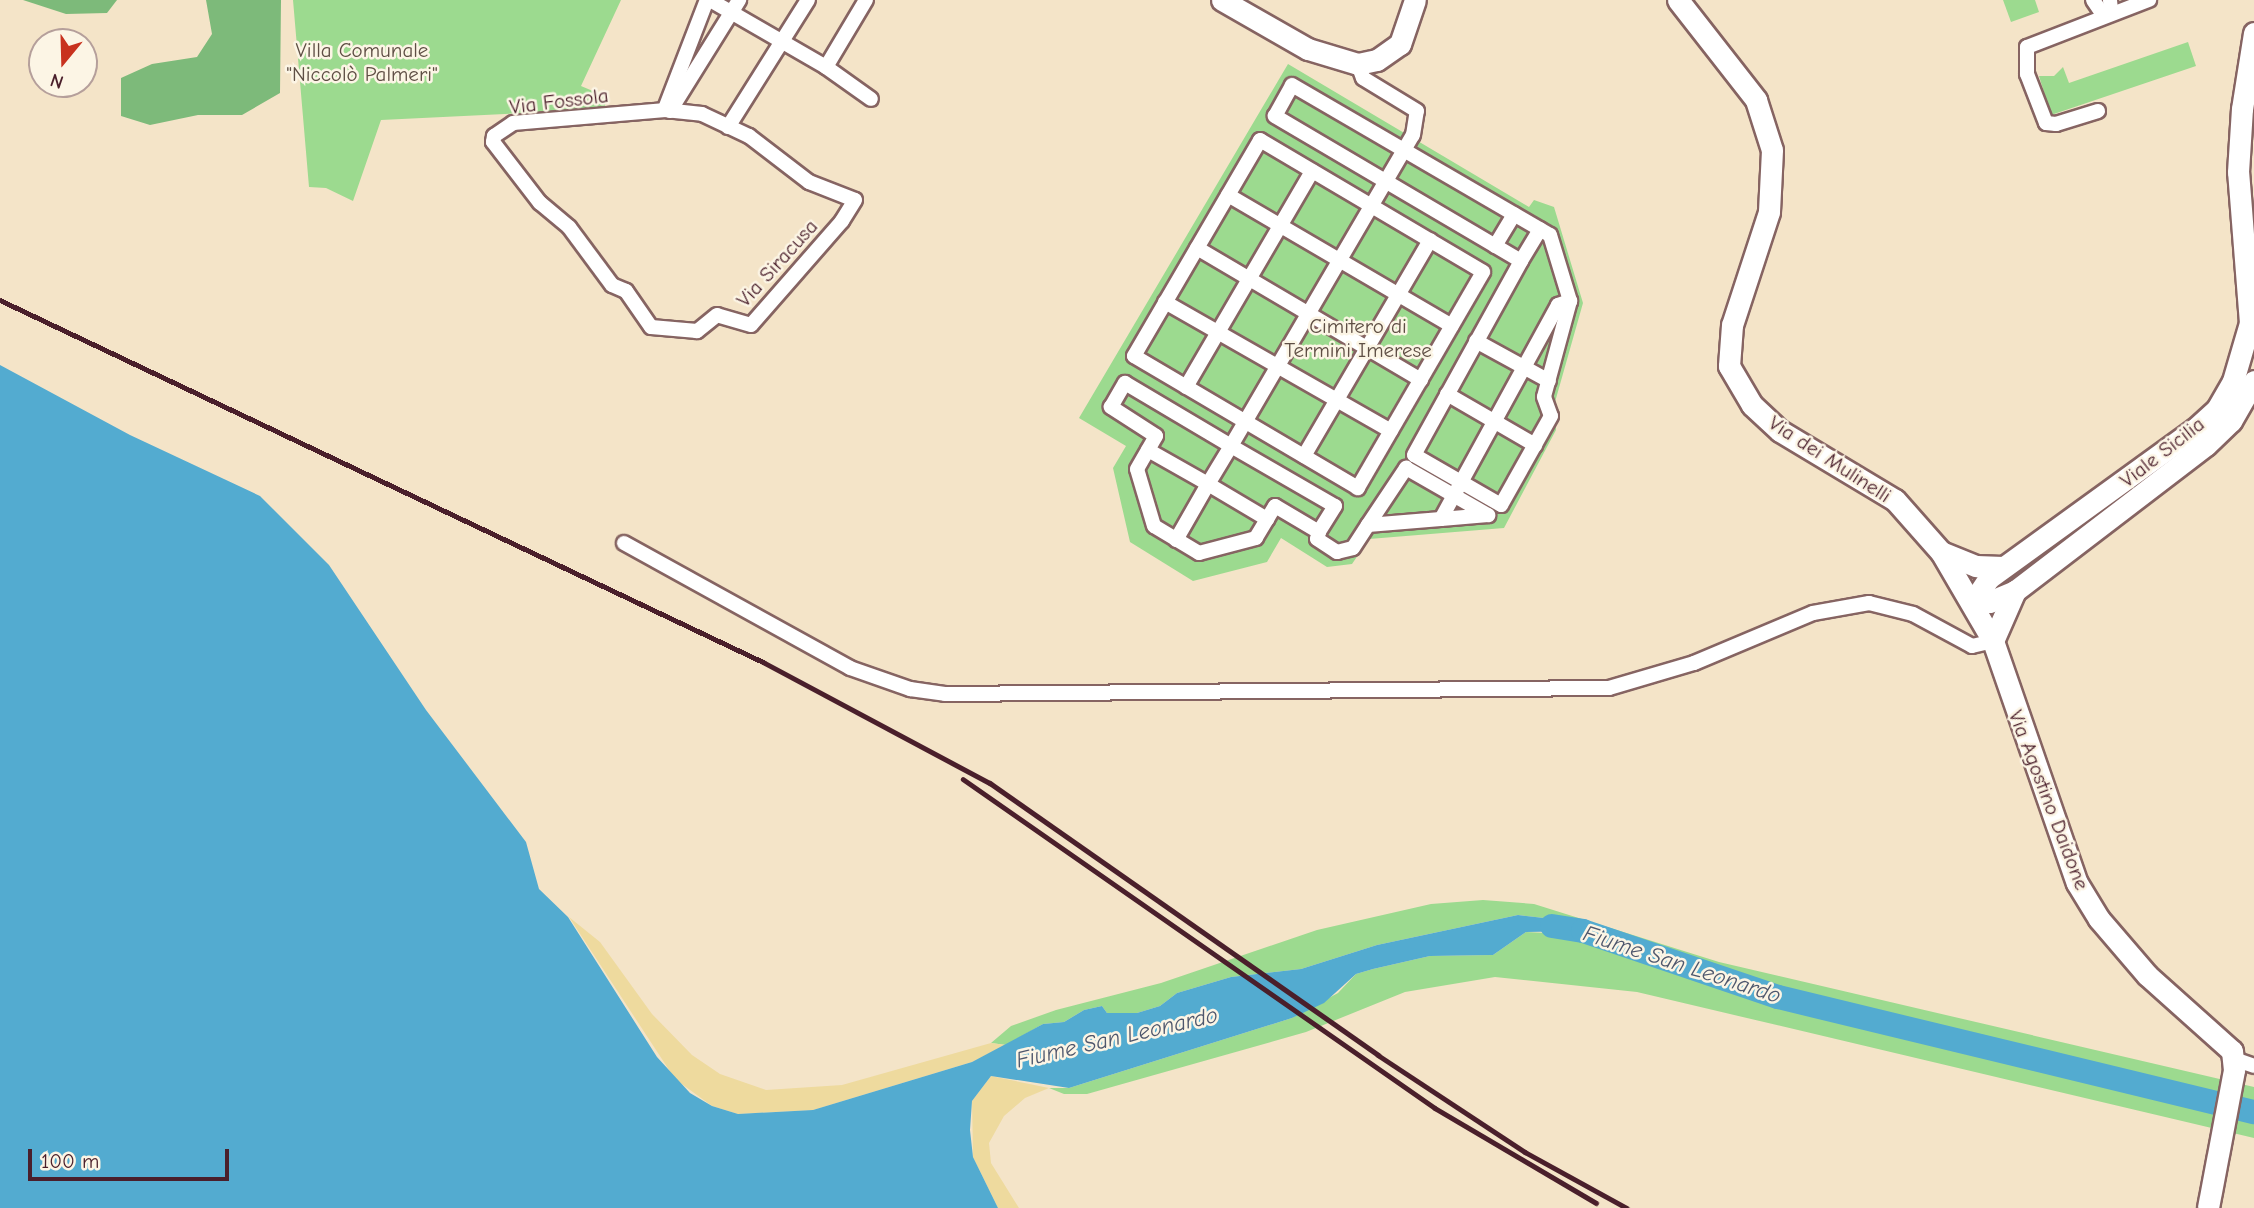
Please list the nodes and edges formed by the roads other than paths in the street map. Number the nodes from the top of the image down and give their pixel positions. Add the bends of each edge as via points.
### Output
1 (709, 0) edge
2 (808, 0) edge
3 (866, 0) edge
4 (1222, 0) edge
5 (1415, 0) edge
6 (1678, 0) edge
7 (2093, 0) edge
8 (2149, 0) edge
9 (735, 6) edge
10 (2108, 7) edge
11 (2254, 33) edge
12 (784, 42) junction
13 (1367, 62) junction
14 (826, 67) junction
15 (871, 99) dead end
16 (667, 111) junction
17 (2098, 111) dead end
18 (729, 127) junction
19 (1404, 151) junction
20 (1312, 171) junction
21 (1385, 182) junction
22 (1228, 195) junction
23 (1371, 206) junction
24 (1514, 214) junction
25 (1280, 226) junction
26 (1540, 229) junction
27 (1430, 240) junction
28 (1495, 246) junction
29 (1197, 248) junction
30 (1339, 260) junction
31 (1521, 261) junction
32 (1249, 279) junction
33 (1398, 295) junction
34 (1570, 301) junction
35 (1166, 302) junction
36 (1308, 313) junction
37 (717, 315) joint
38 (1452, 326) junction
39 (1217, 332) junction
40 (1476, 341) junction
41 (1367, 348) junction
42 (1278, 366) junction
43 (1524, 368) junction
44 (1421, 380) junction
45 (1549, 381) junction
46 (2254, 381) edge
47 (1186, 387) junction
48 (1447, 394) junction
49 (1337, 400) junction
50 (1245, 422) junction
51 (1496, 422) junction
52 (1391, 431) junction
53 (1535, 445) junction
54 (1231, 446) junction
55 (1148, 450) junction
56 (1304, 456) junction
57 (1462, 482) junction
58 (1208, 484) junction
59 (1454, 496) junction
60 (1267, 519) junction
61 (1441, 519) junction
62 (1368, 525) junction
63 (1319, 532) junction
64 (1176, 540) junction
65 (624, 544) dead end
66 (1941, 552) junction
67 (2003, 567) junction
68 (2015, 591) junction
69 (1972, 603) junction
70 (1993, 641) junction
71 (2240, 1065) edge
72 (2208, 1208) edge

1 - 9 street
1 - 16 street
2 - 12 street
3 - 14 street
4 - 13 main road via 1298,44
5 - 13 main road via 1405,37
6 - 66 main road, Via dei Mulinelli via 1756,100 1772,150 1769,212 1727,347 1734,377 1752,405 1780,431 1895,500
7 - 10 street via 2097,12
8 - 10 street
9 - 12 street
9 - 16 street
10 - 17 street via 2031,43 2027,50 2027,74 2046,123
11 - 67 main road, Viale Sicilia via 2238,173 2250,323 2234,381 2217,409 2194,429
12 - 14 street
12 - 18 street
13 - 19 street via 1363,78 1417,111
14 - 15 street
16 - 18 street via 702,114
16 - 37 street, Via Fossola via 513,123 494,136 494,142 540,204 569,227 612,285 626,291 651,327 697,331
18 - 37 street, Via Siracusa via 809,182 855,200 755,323
19 - 21 street
19 - 21 street via 1292,85 1275,116
19 - 24 street
20 - 22 street via 1260,140
20 - 23 street
20 - 25 street
21 - 23 street
21 - 28 street
22 - 25 street
22 - 29 street
23 - 27 street
23 - 30 street
24 - 26 street
24 - 28 street
25 - 30 street
25 - 32 street
26 - 31 street
26 - 34 street via 1550,235
27 - 33 street
27 - 38 street via 1483,272
28 - 31 street
29 - 32 street
29 - 35 street
30 - 33 street
30 - 36 street
31 - 40 street
32 - 36 street
32 - 39 street
33 - 38 street
33 - 41 street
34 - 43 street via 1559,305
34 - 45 street
35 - 39 street
35 - 47 street via 1134,356
36 - 41 street
36 - 42 street
38 - 44 street
39 - 42 street
39 - 47 street
40 - 43 street
40 - 48 street
41 - 44 street
41 - 49 street
42 - 49 street
42 - 50 street
43 - 45 street
43 - 51 street
44 - 52 street
45 - 53 street via 1544,397 1551,416
46 - 68 main road, Viale Sicilia via 2231,421 2206,445
47 - 50 street
48 - 51 street
48 - 57 street via 1414,455
49 - 52 street
49 - 56 street
50 - 54 street
50 - 56 street
51 - 53 street
51 - 57 street
52 - 56 street via 1358,488
53 - 57 street via 1501,505
54 - 55 street via 1125,383 1111,407 1156,436
54 - 58 street
54 - 63 street via 1335,506
55 - 58 street
55 - 64 street via 1137,468 1154,526
57 - 59 street
58 - 60 street
58 - 64 street
59 - 61 street
59 - 61 street via 1488,515
59 - 62 street via 1406,468
60 - 63 street via 1275,506
60 - 64 street via 1256,538 1199,553
61 - 62 street
62 - 63 street via 1353,548 1337,552 1317,539
65 - 70 street via 850,668 911,689 945,694 1609,688 1694,663 1823,610 1869,603 1913,614 1972,646
66 - 67 main road via 1976,566
66 - 69 main road, Via dei Mulinelli
67 - 69 main road, Viale Sicilia
68 - 69 main road via 1989,602
68 - 70 main road
69 - 70 main road, Via Agostino Daidone
70 - 71 main road, Via Agostino Daidone via 2077,883 2099,919 2147,975 2225,1041
71 - 72 main road

